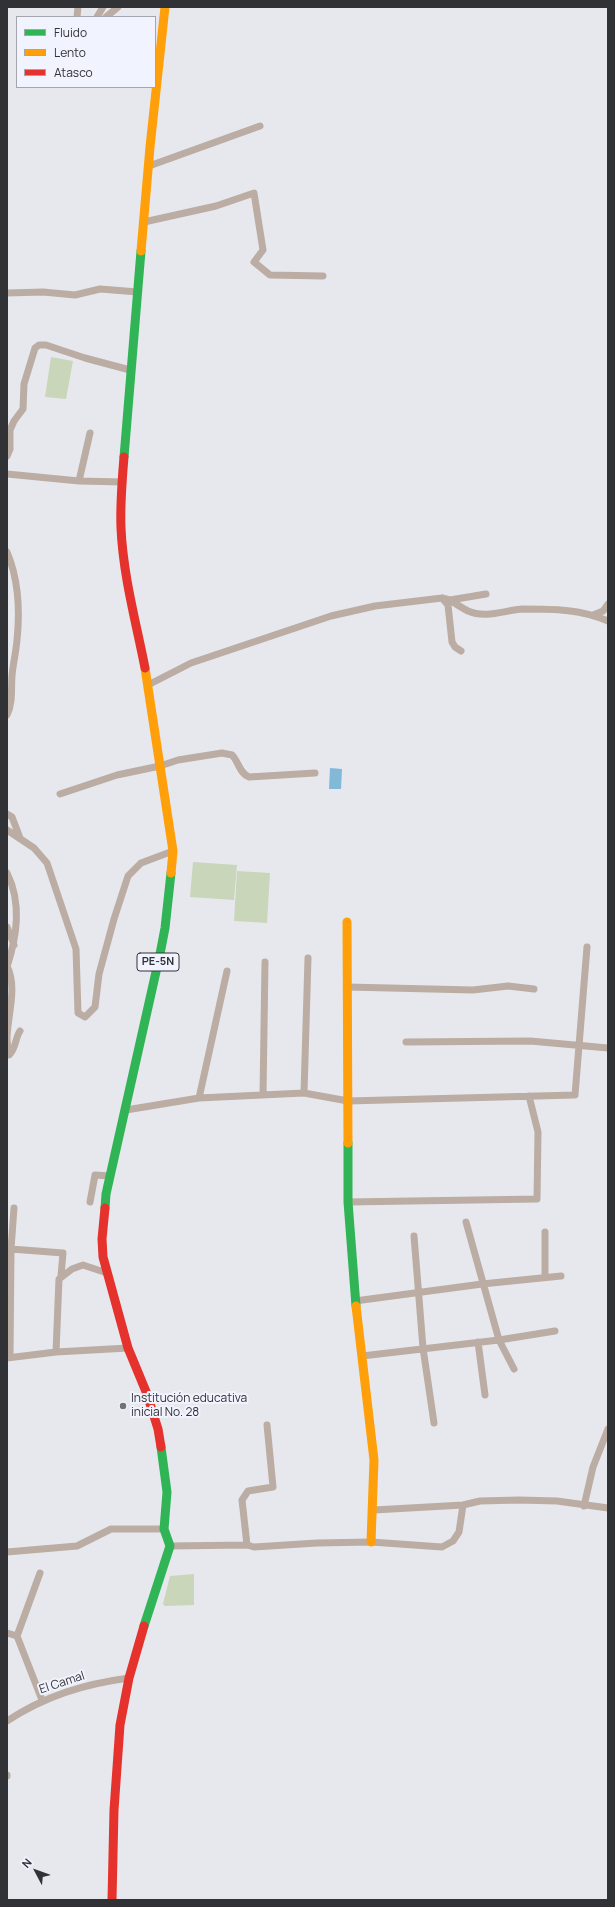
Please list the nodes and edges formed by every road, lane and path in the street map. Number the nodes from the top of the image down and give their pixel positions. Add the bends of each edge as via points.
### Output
1 (103, 7) edge
2 (118, 7) edge
3 (165, 7) edge
4 (98, 16) edge
5 (107, 16) edge
6 (260, 126) dead end
7 (149, 166) junction
8 (144, 222) junction
9 (323, 276) dead end
10 (138, 292) junction
11 (7, 294) edge
12 (130, 370) junction
13 (90, 433) dead end
14 (7, 456) edge
15 (7, 474) edge
16 (79, 481) junction
17 (123, 482) junction
18 (7, 552) edge
19 (486, 594) dead end
20 (446, 599) junction
21 (608, 604) edge
22 (593, 615) junction
23 (608, 621) edge
24 (461, 651) dead end
25 (148, 685) junction
26 (7, 715) edge
27 (160, 766) junction
28 (315, 773) dead end
29 (60, 794) dead end
30 (7, 814) edge
31 (7, 830) edge
32 (20, 838) junction
33 (173, 851) junction
34 (7, 873) edge
35 (347, 922) dead end
36 (7, 927) edge
37 (14, 945) junction
38 (587, 946) dead end
39 (308, 958) dead end
40 (264, 962) dead end
41 (7, 967) edge
42 (227, 971) dead end
43 (347, 987) junction
44 (534, 989) dead end
45 (20, 1031) dead end
46 (406, 1042) dead end
47 (579, 1044) junction
48 (608, 1048) edge
49 (304, 1093) junction
50 (262, 1095) junction
51 (529, 1096) junction
52 (199, 1098) junction
53 (348, 1101) junction
54 (126, 1110) junction
55 (110, 1176) junction
56 (90, 1202) dead end
57 (348, 1202) junction
58 (14, 1208) dead end
59 (466, 1222) dead end
60 (545, 1232) dead end
61 (414, 1236) dead end
62 (11, 1248) junction
63 (107, 1273) junction
64 (61, 1276) junction
65 (561, 1276) dead end
66 (545, 1277) junction
67 (482, 1284) junction
68 (419, 1293) junction
69 (356, 1301) junction
70 (555, 1331) dead end
71 (499, 1340) junction
72 (478, 1342) junction
73 (128, 1348) junction
74 (423, 1348) junction
75 (56, 1352) junction
76 (362, 1356) junction
77 (8, 1357) edge
78 (514, 1369) dead end
79 (485, 1395) dead end
80 (434, 1423) dead end
81 (268, 1426) dead end
82 (608, 1429) edge
83 (463, 1505) junction
84 (584, 1506) junction
85 (608, 1508) edge
86 (374, 1510) junction
87 (164, 1529) junction
88 (372, 1542) junction
89 (247, 1545) junction
90 (170, 1546) junction
91 (7, 1552) edge
92 (40, 1573) dead end
93 (7, 1633) edge
94 (17, 1636) junction
95 (129, 1678) junction
96 (42, 1700) junction
97 (7, 1720) edge
98 (112, 1900) edge

1 - 4 street
2 - 5 street
3 - 7 main road, PE-5N
6 - 7 street
7 - 8 main road, PE-5N
8 - 9 street via 216,206 254,193 263,250 254,262 270,275
8 - 10 main road, PE-5N
10 - 11 street via 100,289 75,295 43,292
10 - 12 main road, PE-5N
12 - 14 street via 39,345 35,348 24,384 23,409 10,430 10,449
12 - 17 main road, PE-5N
13 - 16 street
15 - 16 street
16 - 17 street
17 - 25 main road, PE-5N via 121,529
18 - 26 street via 13,566 18,605 18,638 12,675 12,699
19 - 20 street
20 - 22 street via 469,612 480,614 521,609 572,610
20 - 24 street via 452,642
20 - 25 street via 375,606 330,616 192,663
21 - 22 street via 603,611
22 - 23 street
25 - 27 main road, PE-5N
27 - 28 street via 178,760 226,753 234,756 242,773 249,777
27 - 29 street via 117,775
27 - 33 main road, PE-5N
30 - 32 street via 12,817
31 - 32 street
32 - 33 street via 47,862 76,949 78,1013 85,1018 95,1007 99,974 128,876 141,863
33 - 54 main road, PE-5N via 165,928
34 - 37 street via 12,884 17,916
35 - 43 main road
36 - 37 street
37 - 41 street
38 - 47 street
39 - 49 street
40 - 50 street
41 - 45 street via 11,974 12,988 7,1031 9,1055
42 - 52 street
43 - 44 street via 473,990 508,986
43 - 53 main road
46 - 47 street via 530,1041
47 - 48 street
47 - 51 street via 575,1095
49 - 50 street
49 - 53 street
50 - 52 street
51 - 53 street
51 - 57 street via 538,1132 537,1200
52 - 54 street
53 - 57 main road
54 - 55 main road, PE-5N
55 - 56 street via 95,1175
55 - 63 main road, PE-5N via 102,1238
57 - 69 main road
58 - 62 street
59 - 67 street
60 - 66 street
61 - 68 street
62 - 64 street via 63,1252
62 - 77 street
63 - 64 street via 83,1265
63 - 73 main road, PE-5N
64 - 75 street via 58,1282
65 - 66 street
66 - 67 street
67 - 68 street
67 - 71 street
68 - 69 street
68 - 74 street
69 - 76 main road
70 - 71 street
71 - 72 street
71 - 78 street
72 - 74 street
72 - 79 street
73 - 75 street
73 - 87 main road, PE-5N via 158,1429 167,1492
74 - 76 street
74 - 80 street
75 - 77 street
76 - 86 main road via 374,1460
81 - 89 street via 273,1487 248,1491 242,1500
82 - 84 street via 593,1467
83 - 84 street via 480,1501 519,1500 557,1501
83 - 86 street
83 - 88 street via 459,1532 453,1541 442,1547
84 - 85 street
86 - 88 main road
87 - 90 main road, PE-5N
87 - 91 street via 111,1529 77,1546
88 - 89 street via 254,1547
89 - 90 street
90 - 95 main road via 150,1603
92 - 94 street
93 - 94 street
94 - 96 street
95 - 96 street, El Camal via 100,1682
95 - 98 main road via 120,1725 114,1810
96 - 97 street, El Camal

